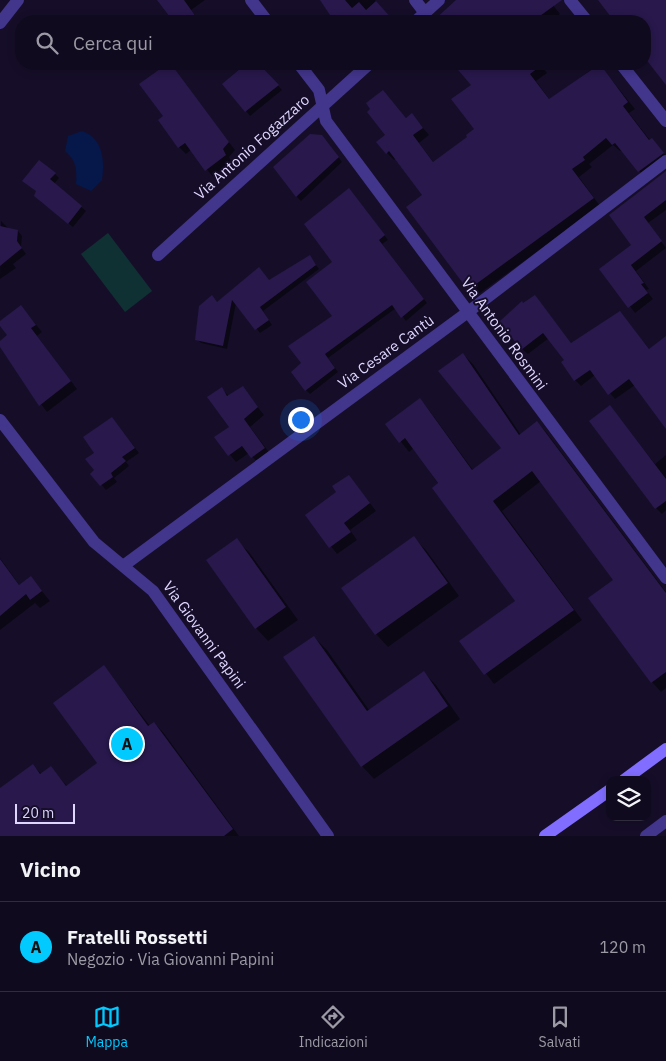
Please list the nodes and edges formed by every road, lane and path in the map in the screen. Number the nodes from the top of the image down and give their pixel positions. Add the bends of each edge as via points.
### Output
1 (18, 0) edge
2 (251, 0) edge
3 (415, 0) edge
4 (439, 0) edge
5 (570, 0) edge
6 (262, 15) edge
7 (419, 15) edge
8 (422, 15) edge
9 (582, 15) edge
10 (0, 23) edge
11 (304, 70) edge
12 (362, 70) edge
13 (626, 70) edge
14 (323, 106) junction
15 (666, 121) edge
16 (666, 161) edge
17 (158, 255) dead end
18 (468, 312) junction
19 (0, 420) edge
20 (123, 566) junction
21 (666, 578) edge
22 (666, 750) edge
23 (630, 776) edge
24 (606, 793) edge
25 (666, 821) edge
26 (328, 836) edge
27 (545, 836) edge
28 (646, 836) edge

1 - 10 street
2 - 6 street
3 - 7 street
4 - 8 street
5 - 9 street
11 - 14 street, Via Antonio Rosmini via 319,90
12 - 14 street, Via Antonio Fogazzaro
13 - 15 street
14 - 17 street, Via Antonio Fogazzaro
14 - 18 street, Via Antonio Rosmini via 326,121
16 - 18 street, Via Cesare Cantù
18 - 20 street, Via Cesare Cantù
18 - 21 street, Via Antonio Rosmini
19 - 20 street, Via Giovanni Papini via 94,542
20 - 26 street, Via Giovanni Papini via 153,591
22 - 23 main road
24 - 27 main road
25 - 28 street

